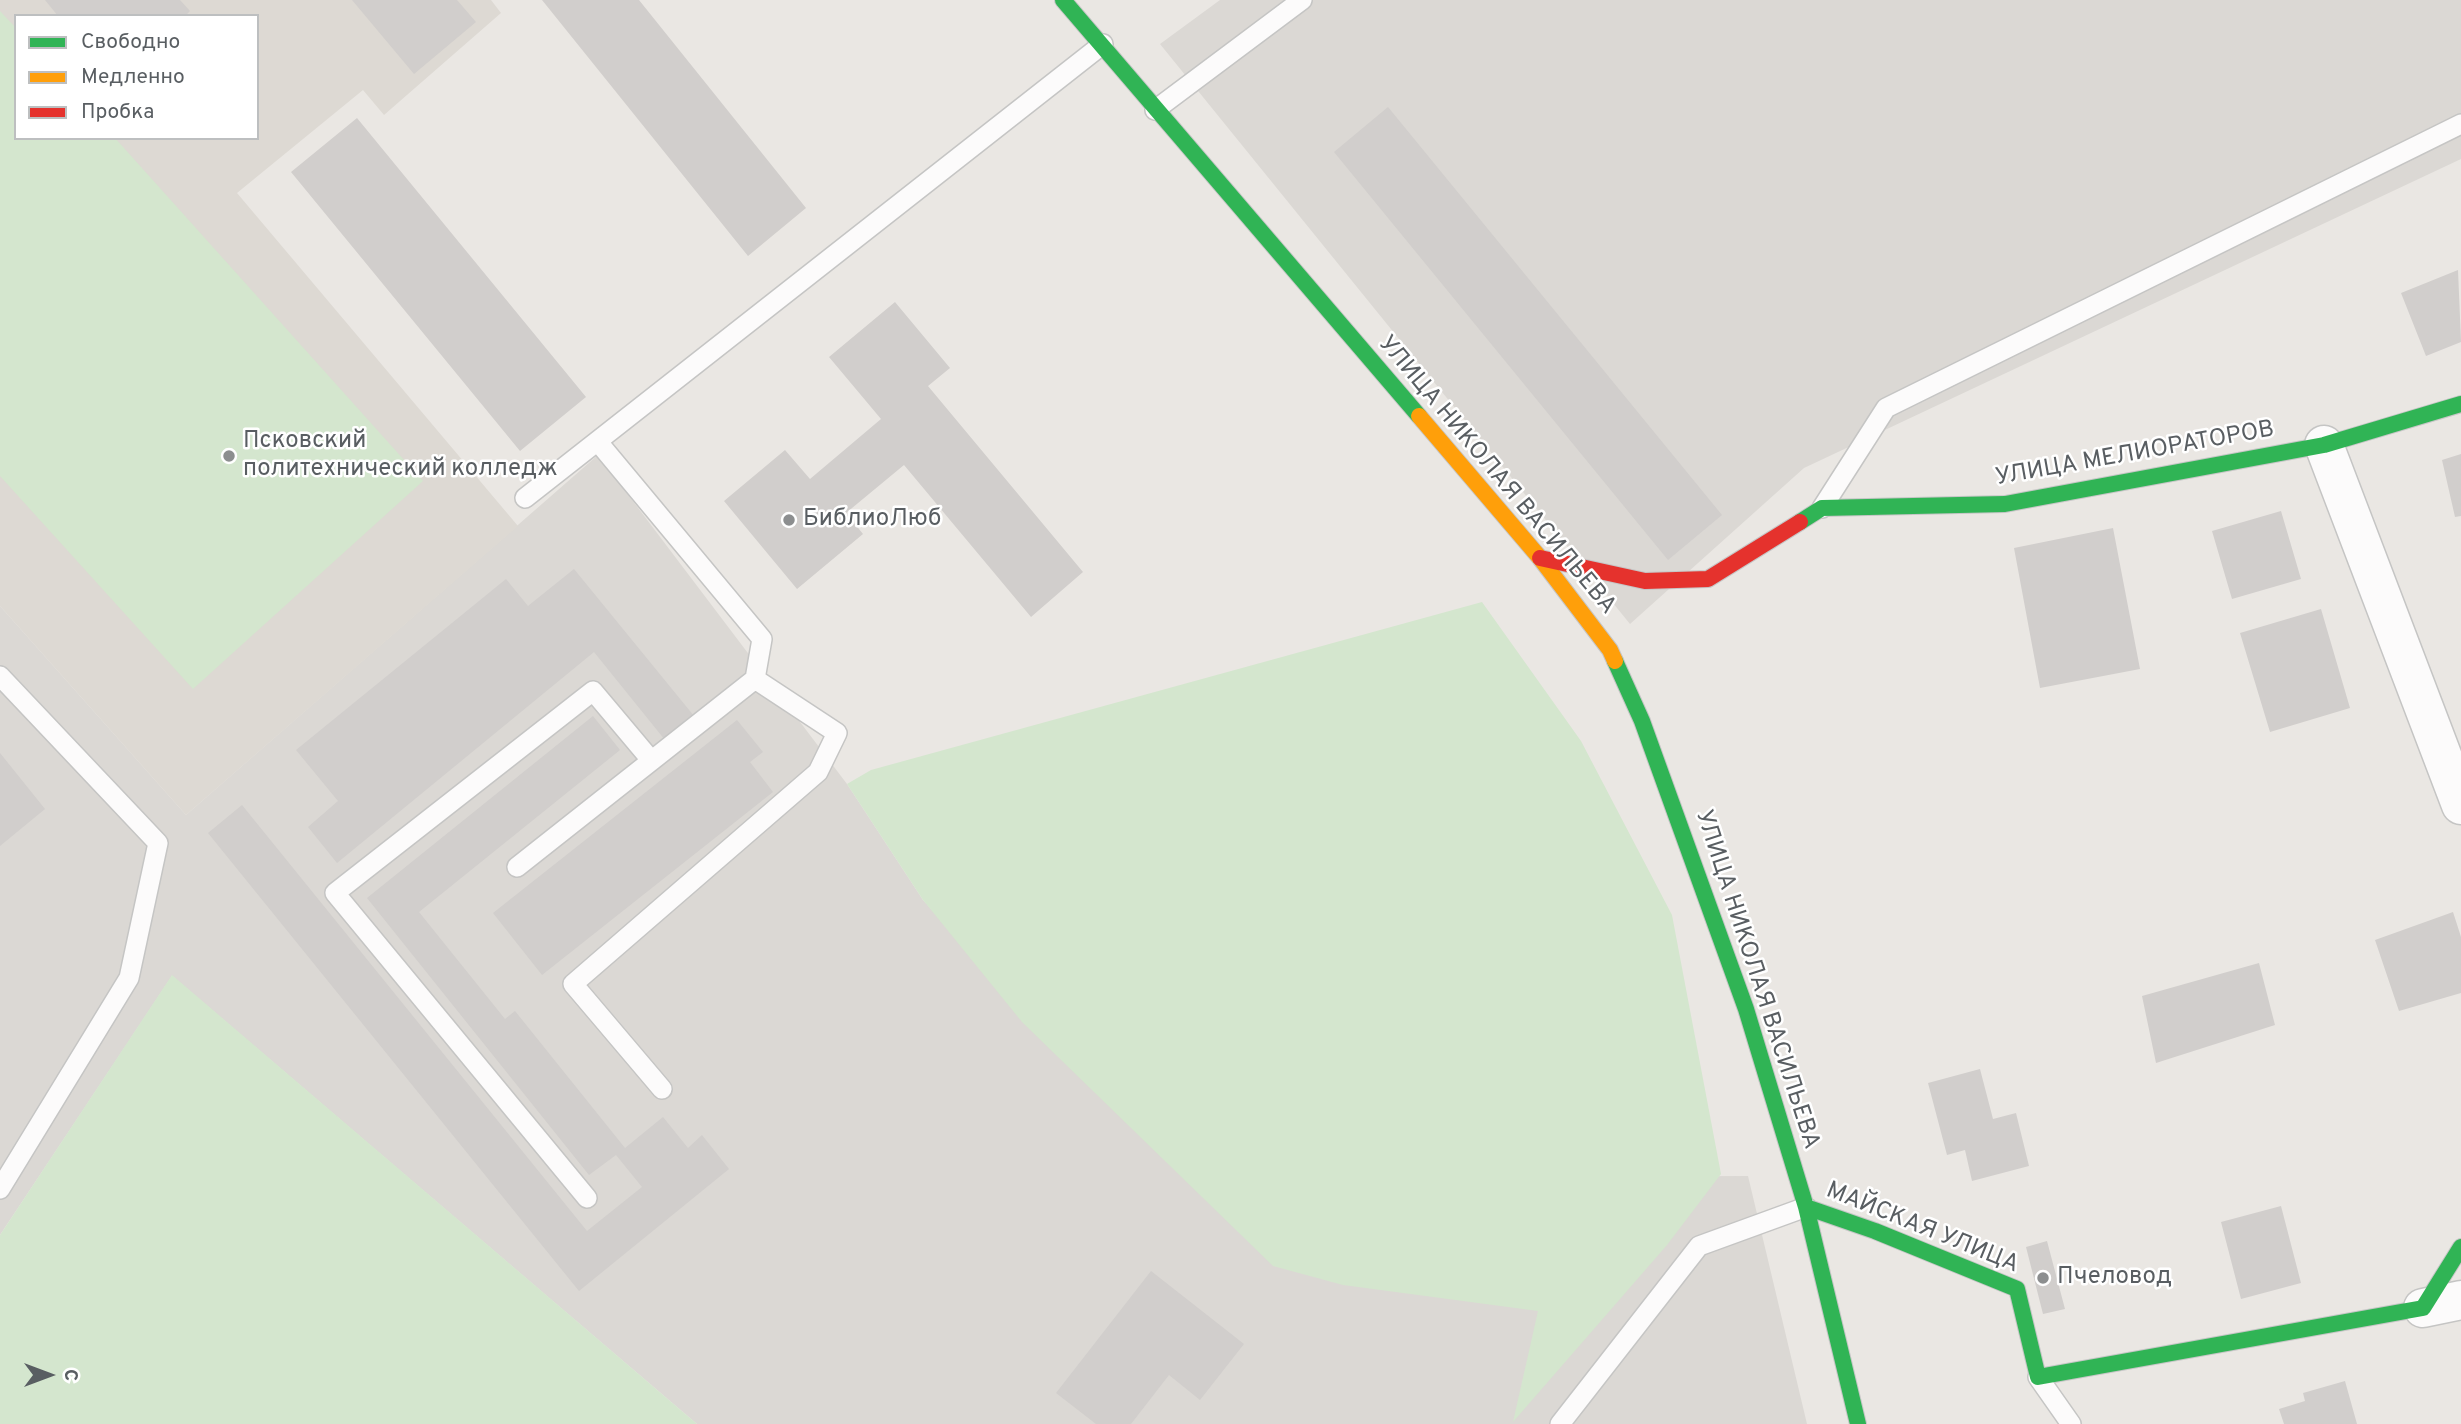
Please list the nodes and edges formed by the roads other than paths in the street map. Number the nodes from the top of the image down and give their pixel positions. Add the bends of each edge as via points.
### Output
1 (1063, 0) edge
2 (1302, 0) edge
3 (1103, 44) junction
4 (1155, 110) junction
5 (2461, 124) edge
6 (2461, 404) edge
7 (598, 442) junction
8 (2324, 445) junction
9 (525, 498) dead end
10 (1822, 508) junction
11 (1540, 558) junction
12 (0, 676) edge
13 (755, 679) junction
14 (651, 760) junction
15 (2461, 805) edge
16 (517, 867) dead end
17 (662, 1088) dead end
18 (0, 1189) edge
19 (587, 1198) dead end
20 (1806, 1207) junction
21 (2461, 1247) edge
22 (2461, 1300) edge
23 (2423, 1308) junction
24 (2038, 1377) junction
25 (1560, 1424) edge
26 (1858, 1424) edge
27 (2071, 1424) edge

1 - 3 street, УЛИЦА НИКОЛАЯ ВАСИЛЬЕВА
2 - 4 lane
3 - 4 street, УЛИЦА НИКОЛАЯ ВАСИЛЬЕВА
3 - 7 lane
4 - 11 street, УЛИЦА НИКОЛАЯ ВАСИЛЬЕВА
5 - 10 lane via 1886,408
6 - 8 street, УЛИЦА МЕЛИОРАТОРОВ
7 - 9 lane
7 - 13 lane via 762,639
8 - 10 street, УЛИЦА МЕЛИОРАТОРОВ via 2005,504
8 - 15 street
10 - 11 street via 1708,579 1645,581
11 - 20 street, УЛИЦА НИКОЛАЯ ВАСИЛЬЕВА via 1610,650 1642,721 1745,1009
12 - 18 lane via 158,844 129,978
13 - 14 lane
13 - 17 lane via 838,733 818,772 573,984
14 - 16 lane
14 - 19 lane via 593,691 335,893
20 - 24 street, МАЙСКАЯ УЛИЦА via 2017,1289
20 - 25 lane via 1699,1246
20 - 26 street, УЛИЦА НИКОЛАЯ ВАСИЛЬЕВА
21 - 23 street
22 - 23 street
23 - 24 street
24 - 27 lane

